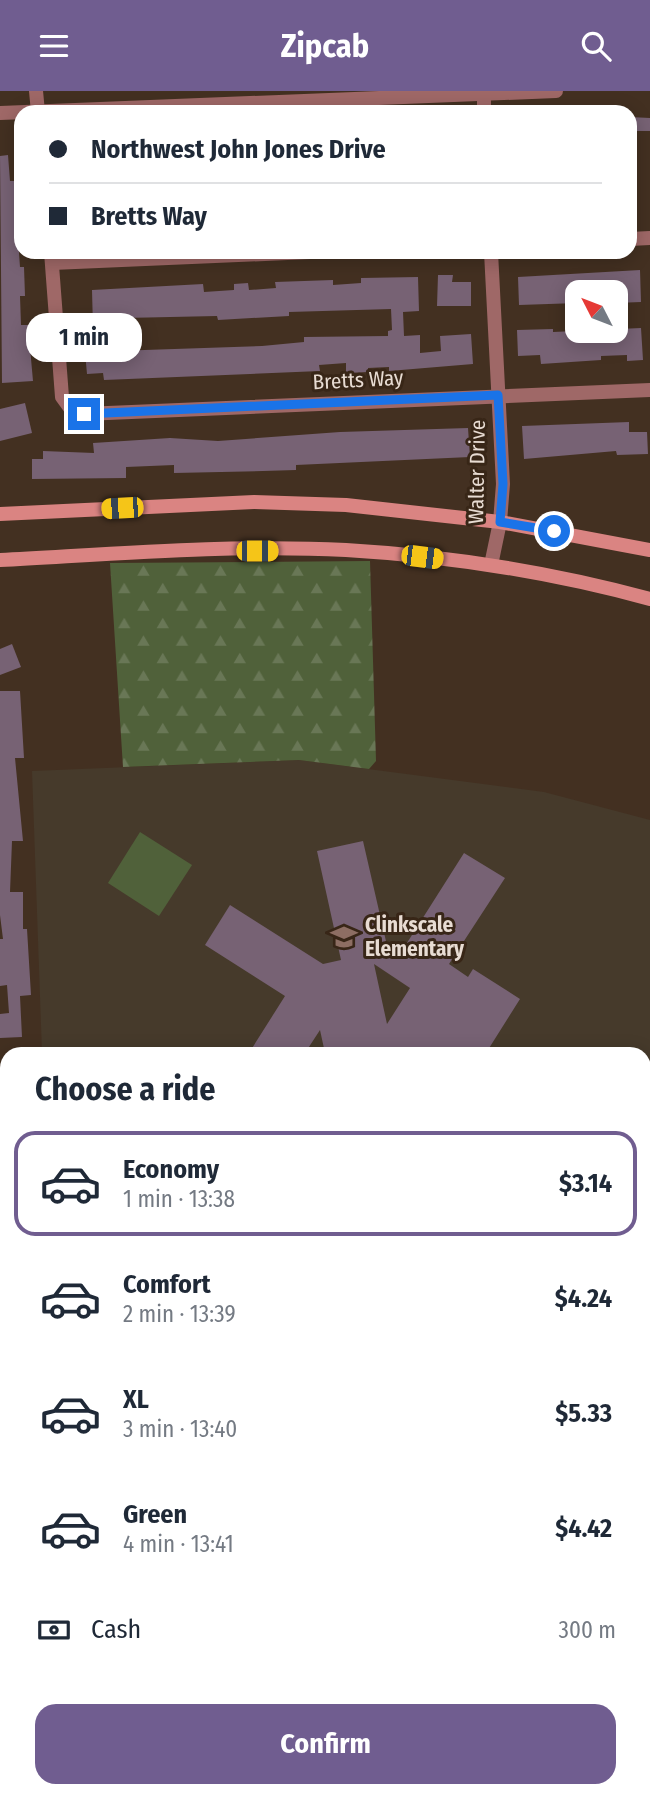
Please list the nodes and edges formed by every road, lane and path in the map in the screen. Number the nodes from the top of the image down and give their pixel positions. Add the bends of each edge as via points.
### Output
1 (556, 91) edge
2 (484, 94) junction
3 (195, 105) edge
4 (484, 105) edge
5 (51, 259) edge
6 (491, 259) edge
7 (650, 390) edge
8 (498, 395) junction
9 (0, 514) edge
10 (500, 522) junction
11 (650, 550) edge
12 (0, 560) edge
13 (491, 565) junction
14 (650, 599) edge

1 - 2 street
2 - 3 street
2 - 4 street
5 - 8 street, Bretts Way via 62,397 70,408 84,414
6 - 8 street, Walter Drive
7 - 8 street, Bretts Way
8 - 10 street, Walter Drive via 503,484
9 - 10 main road via 254,502 346,505
10 - 11 main road
10 - 13 street, Walter Drive
12 - 13 main road via 344,550
13 - 14 main road

